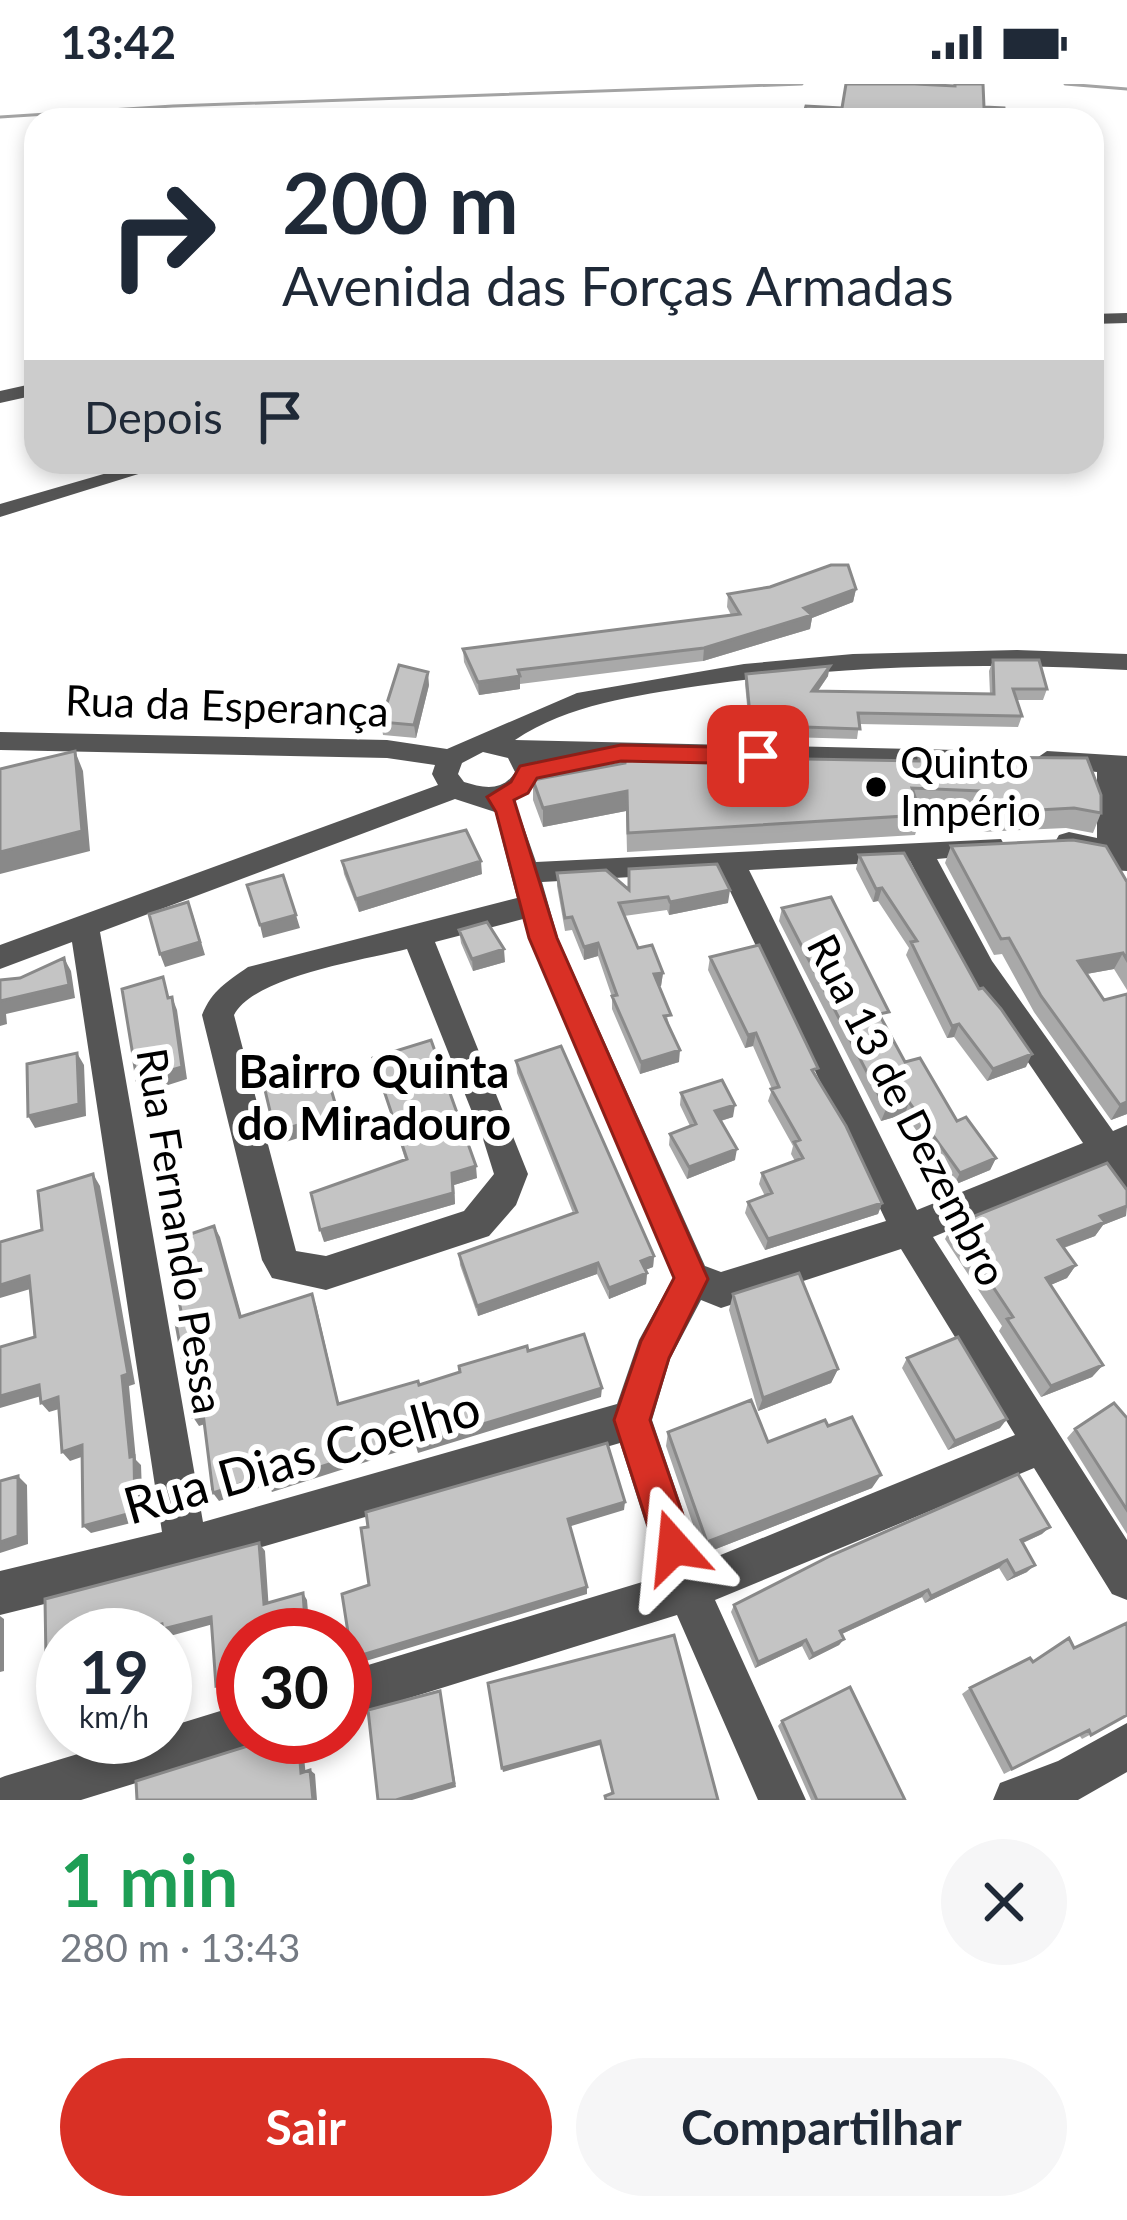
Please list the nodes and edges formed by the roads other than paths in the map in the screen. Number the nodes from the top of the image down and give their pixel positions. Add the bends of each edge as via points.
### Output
1 (126, 474) edge
2 (0, 511) edge
3 (1127, 662) edge
4 (0, 741) edge
5 (492, 743) junction
6 (450, 758) junction
7 (524, 762) junction
8 (1119, 764) edge
9 (454, 789) junction
10 (499, 797) junction
11 (919, 851) junction
12 (730, 860) junction
13 (1122, 860) edge
14 (529, 889) junction
15 (85, 928) junction
16 (418, 938) junction
17 (0, 957) edge
18 (1116, 1144) edge
19 (1127, 1178) edge
20 (909, 1230) junction
21 (692, 1279) junction
22 (632, 1420) junction
23 (1043, 1444) junction
24 (186, 1547) junction
25 (1127, 1579) edge
26 (688, 1590) junction
27 (0, 1593) edge
28 (372, 1687) edge
29 (216, 1735) edge
30 (1127, 1746) edge
31 (5, 1800) edge
32 (782, 1800) edge
33 (1017, 1800) edge

1 - 2 street
3 - 5 street via 973,655 724,674 589,696
4 - 6 street, Rua da Esperança via 304,746
5 - 6 street
5 - 7 street
6 - 9 street via 445,774
7 - 8 street via 621,753
7 - 10 street via 519,788
8 - 13 street
9 - 10 street
9 - 15 street
10 - 14 street
11 - 12 street
11 - 13 street via 1089,843
11 - 18 street via 981,969
12 - 14 street
12 - 20 street, Rua 13 de Dezembro
14 - 16 street
14 - 21 street
15 - 17 street
15 - 24 street, Rua Fernando Pessa
16 - 16 street via 259,976 224,1000 218,1015 285,1266 326,1273 476,1224 504,1194 511,1174 501,1142
18 - 19 street
18 - 20 street
20 - 21 street via 721,1290
20 - 23 street, Rua 13 de Dezembro
21 - 22 street via 653,1353
22 - 24 street, Rua Dias Coelho
22 - 26 street
23 - 25 street, Rua 13 de Dezembro
23 - 26 street
24 - 27 street, Rua Dias Coelho
26 - 28 street
26 - 32 street
29 - 31 street
30 - 33 street

